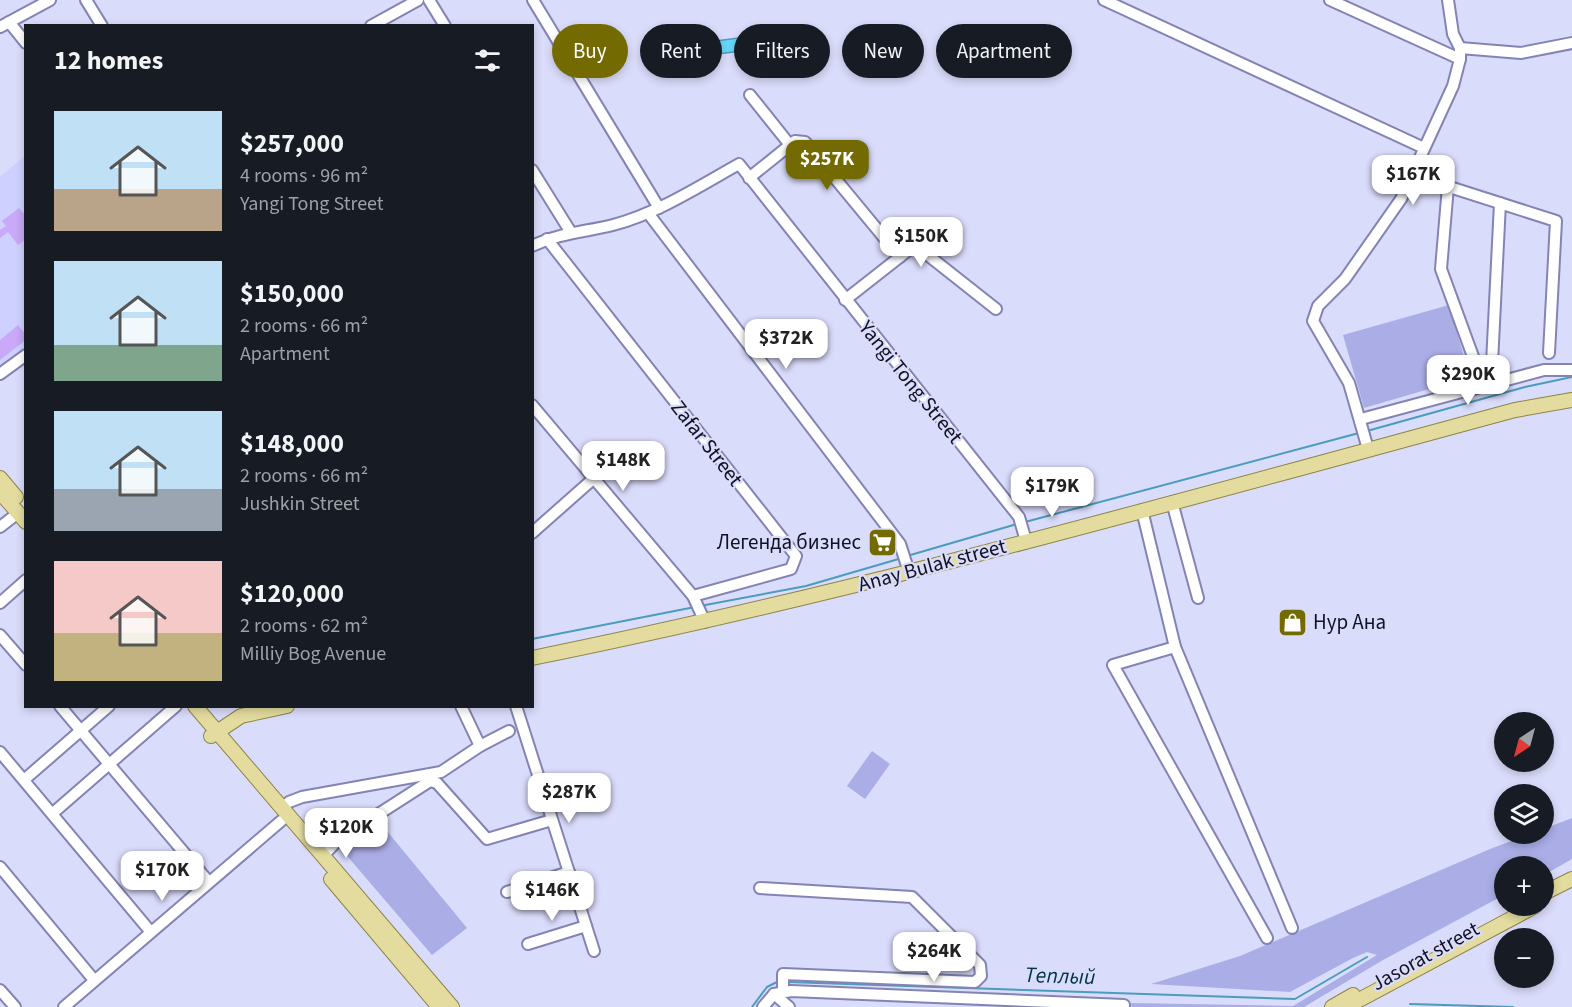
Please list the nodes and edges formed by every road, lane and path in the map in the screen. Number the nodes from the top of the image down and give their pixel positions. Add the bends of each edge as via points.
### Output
1 (50, 0) edge
2 (86, 0) edge
3 (418, 0) edge
4 (429, 0) edge
5 (533, 0) edge
6 (1104, 0) edge
7 (1330, 0) edge
8 (1448, 0) edge
9 (101, 24) edge
10 (375, 24) edge
11 (444, 24) edge
12 (5, 25) edge
13 (24, 41) edge
14 (1572, 43) edge
15 (1460, 53) junction
16 (750, 95) dead end
17 (790, 145) junction
18 (1424, 148) junction
19 (534, 173) edge
20 (1412, 175) junction
21 (749, 178) junction
22 (1448, 186) junction
23 (1500, 203) junction
24 (653, 211) junction
25 (570, 231) junction
26 (547, 239) junction
27 (534, 245) edge
28 (900, 257) junction
29 (845, 300) junction
30 (996, 309) dead end
31 (1549, 353) dead end
32 (24, 356) edge
33 (1492, 365) junction
34 (1572, 370) edge
35 (0, 374) edge
36 (1491, 383) junction
37 (1572, 400) edge
38 (534, 407) edge
39 (1364, 434) junction
40 (0, 478) edge
41 (593, 479) junction
42 (0, 492) edge
43 (1172, 502) junction
44 (1142, 510) junction
45 (23, 514) edge
46 (0, 527) edge
47 (534, 531) edge
48 (1025, 537) junction
49 (908, 568) junction
50 (24, 582) edge
51 (693, 596) junction
52 (1198, 598) dead end
53 (0, 603) edge
54 (704, 618) junction
55 (0, 635) edge
56 (1175, 647) junction
57 (534, 658) edge
58 (24, 663) edge
59 (62, 708) edge
60 (107, 708) edge
61 (174, 708) edge
62 (185, 708) edge
63 (196, 708) edge
64 (278, 708) edge
65 (462, 708) edge
66 (517, 708) edge
67 (81, 731) junction
68 (509, 731) dead end
69 (213, 734) junction
70 (480, 747) junction
71 (0, 752) edge
72 (110, 762) junction
73 (25, 780) junction
74 (53, 813) junction
75 (281, 815) junction
76 (552, 820) junction
77 (323, 856) junction
78 (0, 867) edge
79 (569, 872) junction
80 (1572, 879) edge
81 (208, 881) junction
82 (760, 888) dead end
83 (1554, 889) edge
84 (1572, 889) edge
85 (507, 892) dead end
86 (1554, 897) edge
87 (1498, 916) edge
88 (1516, 916) edge
89 (586, 926) junction
90 (1292, 928) dead end
91 (150, 931) junction
92 (382, 933) junction
93 (1267, 938) dead end
94 (528, 944) dead end
95 (594, 951) dead end
96 (94, 980) junction
97 (781, 985) junction
98 (0, 990) edge
99 (1124, 1005) dead end
100 (15, 1007) edge
101 (64, 1007) edge
102 (439, 1007) edge
103 (452, 1007) edge
104 (763, 1007) edge
105 (789, 1007) edge
106 (1332, 1007) edge
107 (1346, 1007) edge

1 - 12 street
2 - 9 street
3 - 10 street
4 - 11 street
5 - 24 street
6 - 18 street
7 - 15 street
8 - 15 street
12 - 13 street
14 - 15 street via 1521,53
15 - 18 street via 1452,86
16 - 17 street
17 - 21 street
17 - 28 street via 800,139 805,142
18 - 20 street
19 - 25 street
20 - 22 street
20 - 39 street via 1374,240 1345,279 1318,306 1312,321 1349,383
21 - 24 street via 739,164
21 - 29 street, Yangi Tong Street
22 - 23 street
22 - 33 street via 1441,268 1475,362
23 - 31 street via 1556,221
23 - 33 street
24 - 25 street via 613,225
24 - 49 street via 900,544
25 - 26 street
26 - 27 street
26 - 51 street, Zafar Street via 796,556 791,569
28 - 29 street
28 - 30 street via 915,245
29 - 48 street, Yangi Tong Street via 1021,520
32 - 35 street
33 - 36 street
34 - 36 street via 1544,370
36 - 39 street via 1435,401
37 - 39 main road, Anay Bulak street
38 - 41 street
39 - 43 main road, Anay Bulak street
40 - 45 main road
41 - 47 street
41 - 51 street
42 - 45 main road
43 - 44 main road, Anay Bulak street
43 - 52 street
44 - 48 main road, Anay Bulak street
44 - 56 street
45 - 46 street
48 - 49 main road, Anay Bulak street
49 - 54 main road, Anay Bulak street
50 - 53 street
51 - 54 street
54 - 57 main road, Anay Bulak street
55 - 58 street
56 - 90 street
56 - 93 street via 1113,665
59 - 67 street
60 - 67 street
61 - 72 street
62 - 69 main road
63 - 69 main road
64 - 69 main road via 241,716
65 - 70 street
66 - 76 street
67 - 72 street
67 - 73 street
68 - 70 street
69 - 75 main road
70 - 75 street via 441,772 302,797 289,802
71 - 73 street
72 - 74 street
72 - 81 street
73 - 74 street
74 - 91 street
75 - 77 main road
75 - 81 street
75 - 92 main road
76 - 77 street via 488,839 437,783 430,781 338,840
76 - 79 street
77 - 92 main road
78 - 96 street
79 - 85 street
79 - 89 street
80 - 83 main road
81 - 91 street
82 - 97 street via 912,897 980,965 981,976 975,982
84 - 86 main road
87 - 106 main road, Jasorat street
88 - 107 main road, Jasorat street
89 - 94 street
89 - 95 street
91 - 96 street
92 - 102 main road
92 - 103 main road
96 - 101 street
97 - 99 street
97 - 104 street
97 - 105 street
98 - 100 street

